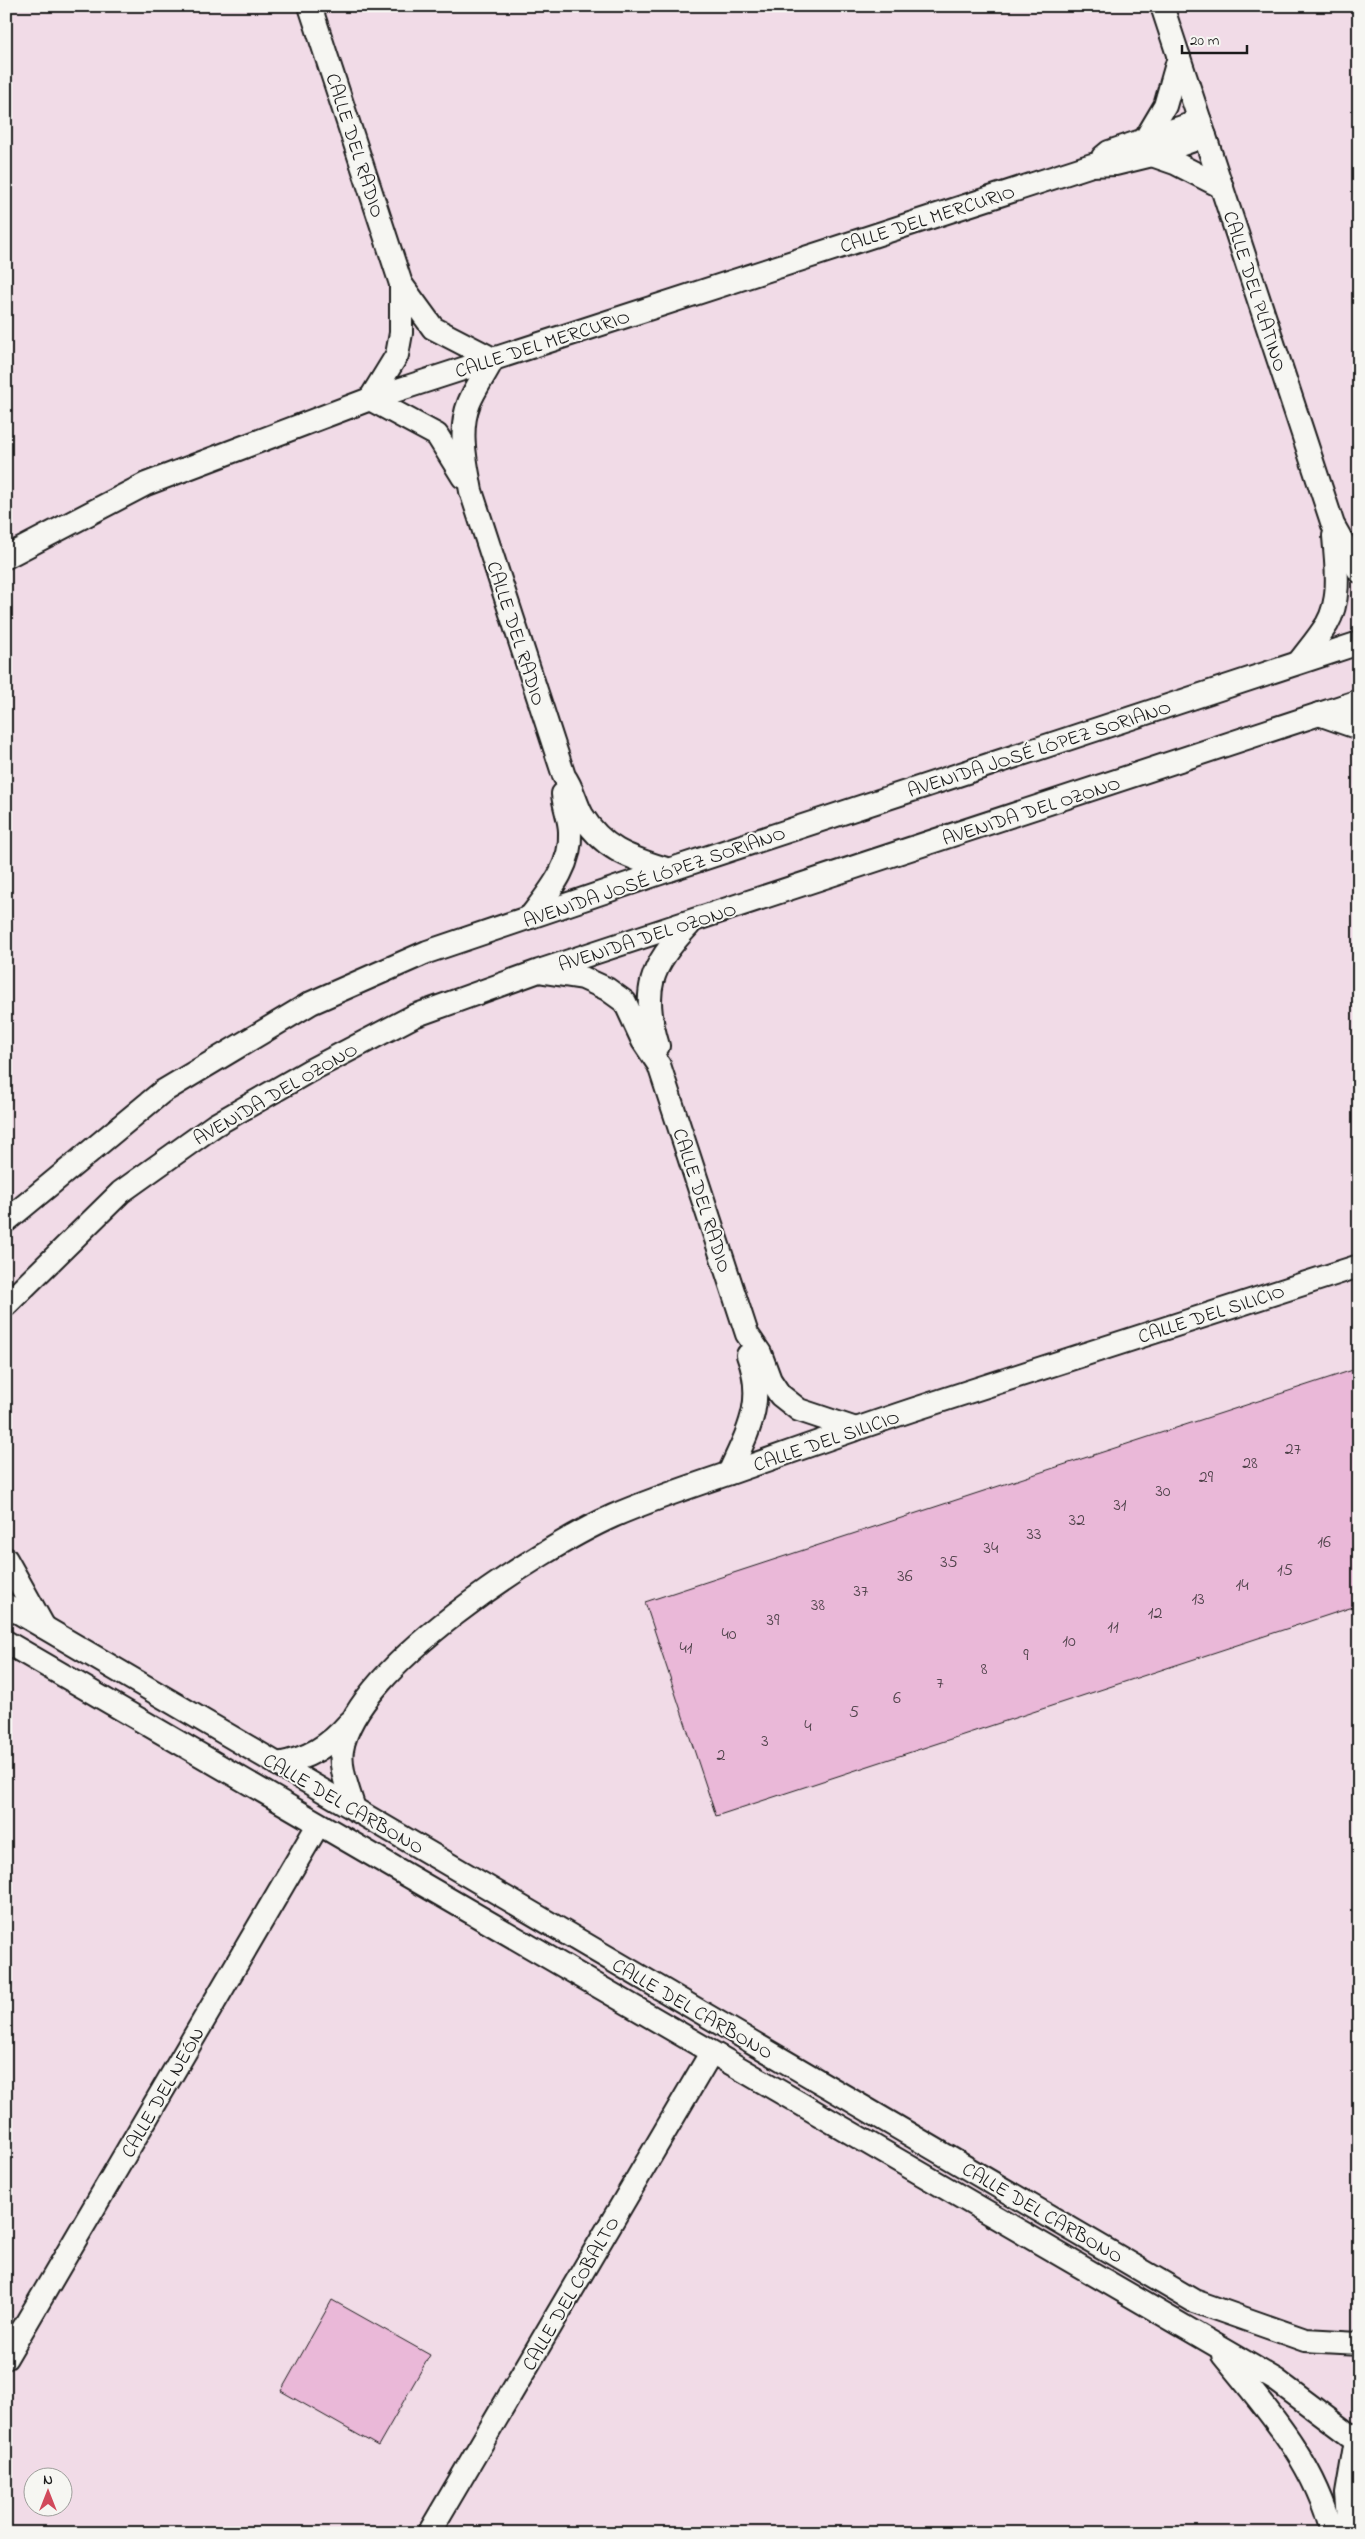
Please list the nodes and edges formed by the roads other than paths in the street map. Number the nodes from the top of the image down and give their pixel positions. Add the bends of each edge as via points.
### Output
1 (310, 6) edge
2 (1162, 6) edge
3 (1179, 57) junction
4 (1202, 129) junction
5 (1149, 147) junction
6 (1222, 187) junction
7 (401, 284) junction
8 (493, 359) junction
9 (370, 399) junction
10 (471, 491) junction
11 (1333, 525) junction
12 (6, 557) edge
13 (1359, 572) edge
14 (1359, 643) edge
15 (1299, 662) junction
16 (1359, 701) edge
17 (1319, 714) junction
18 (1359, 728) edge
19 (564, 776) junction
20 (669, 870) junction
21 (530, 917) junction
22 (691, 923) junction
23 (539, 971) junction
24 (659, 1065) junction
25 (6, 1221) edge
26 (1359, 1266) edge
27 (8, 1306) edge
28 (747, 1334) junction
29 (856, 1429) junction
30 (729, 1473) junction
31 (6, 1559) edge
32 (6, 1606) edge
33 (45, 1628) junction
34 (6, 1642) edge
35 (6, 1655) edge
36 (34, 1660) junction
37 (353, 1718) junction
38 (277, 1764) junction
39 (354, 1809) junction
40 (318, 1825) junction
41 (711, 2053) junction
42 (1359, 2343) edge
43 (1215, 2345) junction
44 (6, 2358) edge
45 (1357, 2437) edge
46 (429, 2533) edge
47 (1332, 2533) edge
48 (1350, 2533) edge

1 - 7 street, CALLE DEL RADIO
2 - 3 street, CALLE DEL PLATINO
3 - 4 street, CALLE DEL PLATINO
3 - 5 street
4 - 5 street, CALLE DEL MERCURIO
4 - 6 street, CALLE DEL PLATINO
5 - 6 street
5 - 8 street, CALLE DEL MERCURIO via 1109,152 1092,165
6 - 11 street, CALLE DEL PLATINO
7 - 8 street, CALLE DEL RADIO via 433,328
7 - 9 street, CALLE DEL RADIO via 401,333 397,354
8 - 9 street, CALLE DEL MERCURIO
8 - 10 street, CALLE DEL RADIO via 469,403 464,429 464,456
9 - 10 street, CALLE DEL RADIO via 438,435
9 - 12 street, CALLE DEL MERCURIO via 146,484
10 - 19 street, CALLE DEL RADIO
11 - 13 street, CALLE DEL PLATINO
11 - 15 street, CALLE DEL PLATINO via 1338,574 1335,596 1328,622
14 - 15 street, AVENIDA JOSÉ LÓPEZ SORIANO
15 - 20 street, AVENIDA JOSÉ LÓPEZ SORIANO
16 - 17 street, AVENIDA DEL OZONO
17 - 18 street
17 - 22 street, AVENIDA DEL OZONO
19 - 20 street, CALLE DEL RADIO via 573,788 582,814 604,843 635,859
19 - 21 street, CALLE DEL RADIO via 569,852 561,874
20 - 21 street, AVENIDA JOSÉ LÓPEZ SORIANO
21 - 25 street, AVENIDA JOSÉ LÓPEZ SORIANO via 427,952 311,1003 162,1092
22 - 23 street, AVENIDA DEL OZONO
22 - 24 street, CALLE DEL RADIO via 667,948 656,968 648,994 651,1023 659,1048
23 - 24 street, CALLE DEL RADIO via 583,978 607,988 625,1002 643,1041
23 - 27 street, AVENIDA DEL OZONO via 414,1016 215,1125 121,1192
24 - 28 street, CALLE DEL RADIO
26 - 29 street, CALLE DEL SILICIO
28 - 29 street, CALLE DEL RADIO via 780,1395 799,1410
28 - 30 street, CALLE DEL RADIO via 746,1351 753,1369 756,1406
29 - 30 street, CALLE DEL SILICIO
30 - 37 street, CALLE DEL SILICIO via 610,1517 490,1587 426,1638 382,1680
31 - 33 street
32 - 33 street, CALLE DEL CARBONO
33 - 38 street, CALLE DEL CARBONO
34 - 36 street, CALLE DEL CARBONO
35 - 36 street
36 - 40 street, CALLE DEL CARBONO
37 - 38 street, CALLE DEL SILICIO via 319,1751
37 - 39 street, CALLE DEL SILICIO via 341,1751
38 - 39 street, CALLE DEL CARBONO
39 - 42 street, CALLE DEL CARBONO via 1194,2301 1305,2340
40 - 41 street, CALLE DEL CARBONO
40 - 44 street, CALLE DEL NEÓN
41 - 43 street, CALLE DEL CARBONO
41 - 46 street, CALLE DEL COBALTO
43 - 45 street, CALLE DEL CARBONO via 1276,2380
43 - 47 street, CALLE DEL CARBONO via 1281,2428 1308,2469 1328,2515
45 - 48 street via 1347,2493

